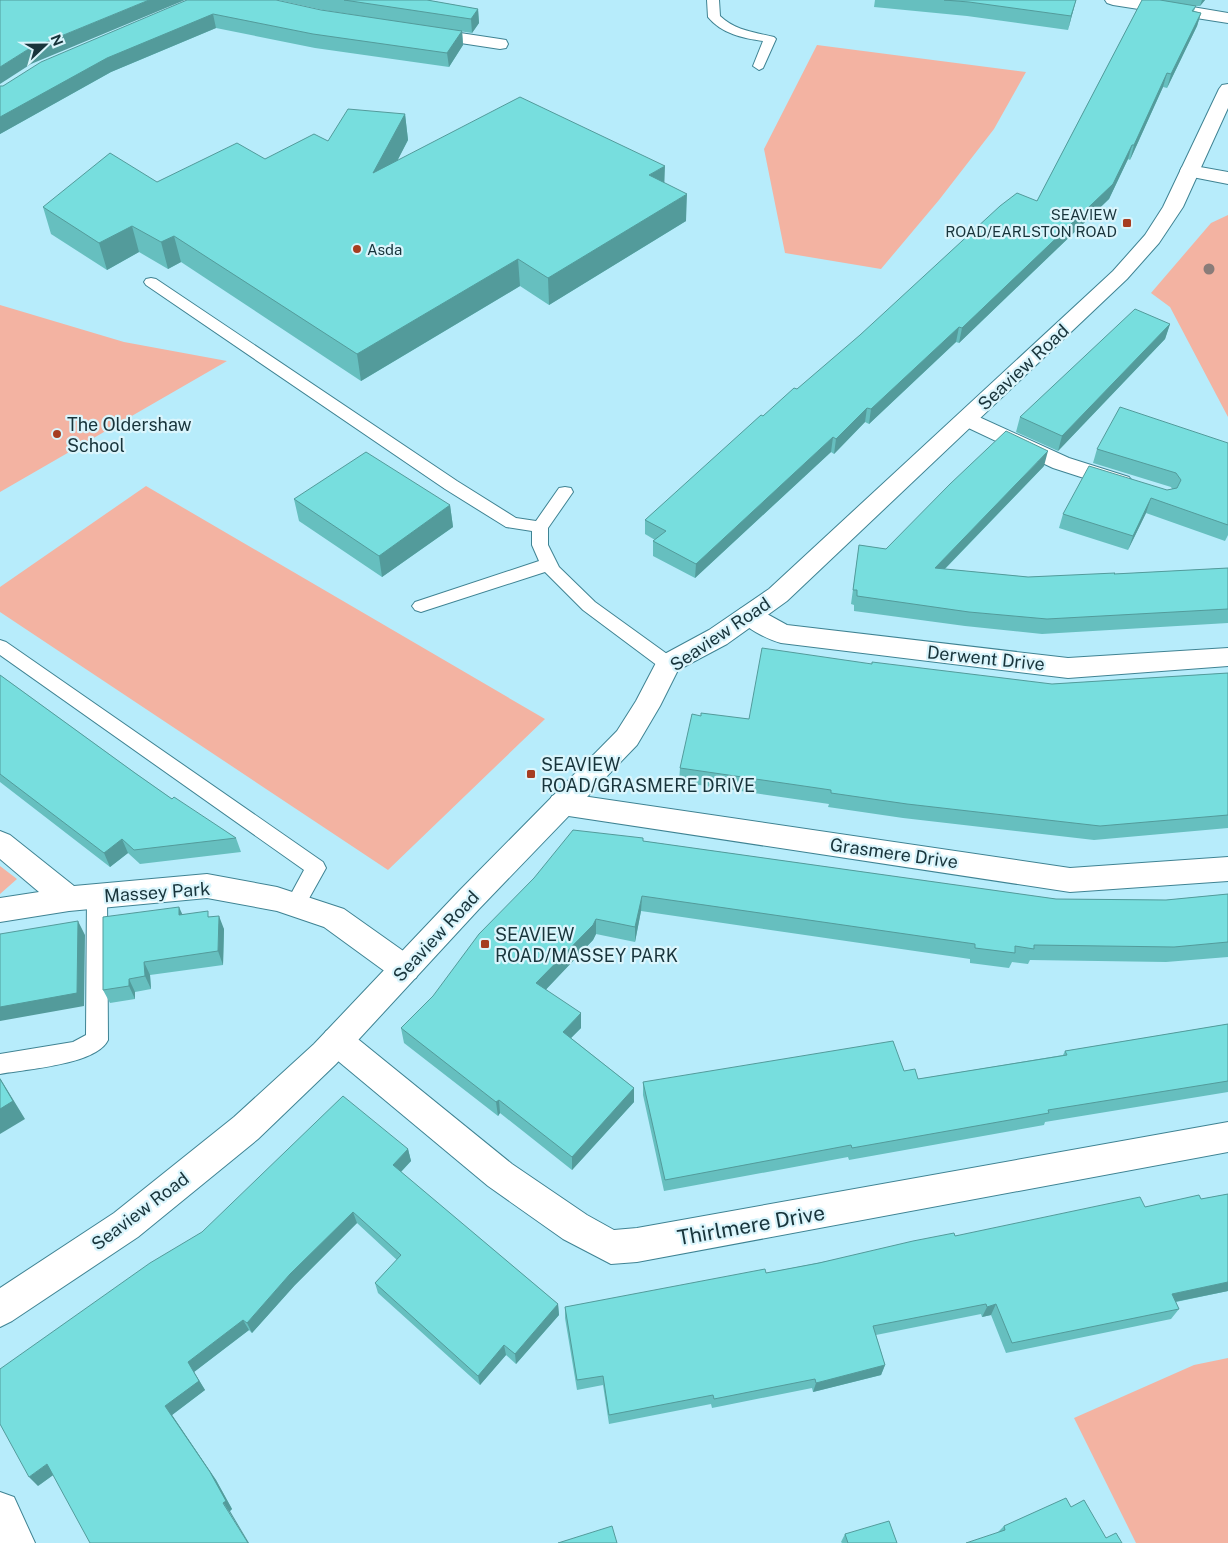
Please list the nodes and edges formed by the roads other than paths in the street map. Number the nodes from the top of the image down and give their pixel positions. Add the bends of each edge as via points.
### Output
1 (714, 0) edge
2 (1113, 0) edge
3 (1228, 18) edge
4 (411, 31) edge
5 (500, 44) dead end
6 (759, 66) dead end
7 (1228, 88) edge
8 (1189, 171) junction
9 (1228, 178) edge
10 (151, 282) dead end
11 (968, 419) junction
12 (1143, 489) edge
13 (565, 492) dead end
14 (540, 528) junction
15 (550, 564) junction
16 (421, 606) dead end
17 (749, 616) junction
18 (0, 646) edge
19 (1228, 657) edge
20 (668, 664) junction
21 (562, 804) junction
22 (0, 843) edge
23 (1228, 869) edge
24 (83, 898) junction
25 (295, 905) junction
26 (0, 910) edge
27 (405, 968) junction
28 (338, 1041) junction
29 (0, 1064) edge
30 (1228, 1137) edge
31 (0, 1309) edge
32 (0, 1511) edge
33 (16, 1543) edge

1 - 6 lane via 714,17 725,28 770,39
2 - 3 street
4 - 5 street
7 - 8 street, Seaview Road
8 - 9 street
8 - 11 street, Seaview Road via 1173,207 1152,240 1120,275
10 - 14 lane via 451,486 512,523
11 - 12 street via 1061,463
11 - 17 street, Seaview Road via 778,595
13 - 14 lane
14 - 15 lane via 540,544
15 - 16 lane
15 - 20 lane via 552,570 589,606
17 - 19 street, Derwent Drive via 781,634 1068,668
17 - 20 street, Seaview Road
18 - 25 lane via 316,868
20 - 21 street, Seaview Road via 627,738
21 - 23 street, Grasmere Drive via 1070,880
21 - 27 street, Seaview Road
22 - 24 street
24 - 25 street, Massey Park via 206,886
24 - 26 street, Massey Park
24 - 29 lane via 97,1040 76,1050
25 - 27 street, Massey Park via 334,918
27 - 28 street, Seaview Road
28 - 30 street, Thirlmere Drive via 500,1175 575,1227 611,1247 637,1245
28 - 31 street, Seaview Road via 246,1128 126,1225
32 - 33 street

